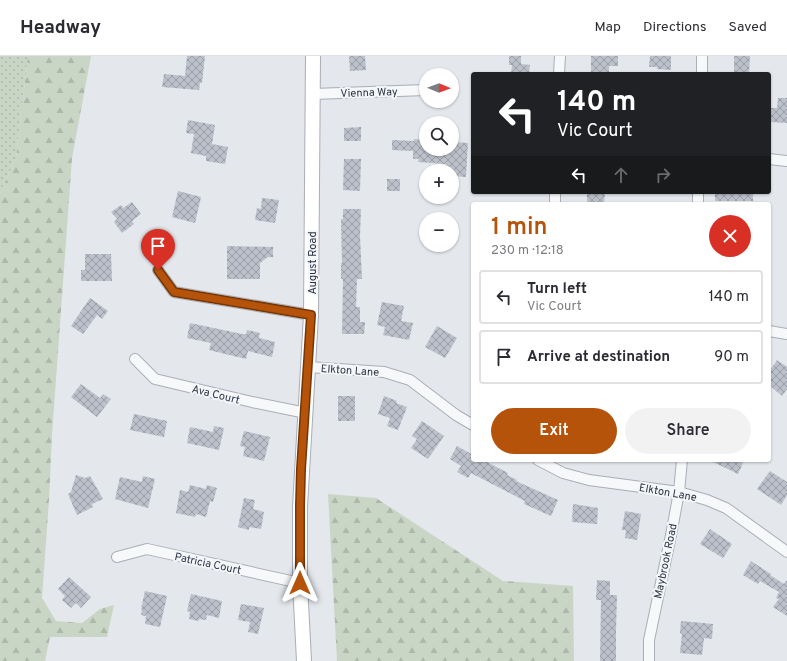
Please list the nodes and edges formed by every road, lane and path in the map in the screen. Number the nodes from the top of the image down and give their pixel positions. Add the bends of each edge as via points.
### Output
1 (313, 56) edge
2 (560, 56) edge
3 (702, 56) edge
4 (559, 72) edge
5 (702, 72) edge
6 (419, 90) edge
7 (313, 94) junction
8 (771, 159) edge
9 (787, 161) edge
10 (158, 270) dead end
11 (311, 315) junction
12 (771, 331) edge
13 (787, 334) edge
14 (135, 359) dead end
15 (308, 367) junction
16 (306, 413) junction
17 (471, 424) edge
18 (542, 462) edge
19 (682, 462) edge
20 (679, 492) junction
21 (787, 552) edge
22 (117, 557) dead end
23 (300, 583) junction
24 (304, 661) edge
25 (649, 661) edge

1 - 7 street, August Road
2 - 4 street
3 - 5 street
6 - 7 street, Vienna Way
7 - 11 street, August Road
8 - 9 street
10 - 11 street via 174,292
11 - 15 street, August Road
12 - 13 street
14 - 16 street, Ava Court via 155,379
15 - 16 street, August Road
15 - 17 street, Elkton Lane via 384,372 410,380
16 - 23 street, August Road via 300,506
18 - 20 street, Elkton Lane via 563,473 589,480
19 - 20 street, Maybrook Road
20 - 21 street, Elkton Lane via 726,508
20 - 25 street, Maybrook Road via 649,640
22 - 23 street, Patricia Court via 146,549
23 - 24 street, August Road

